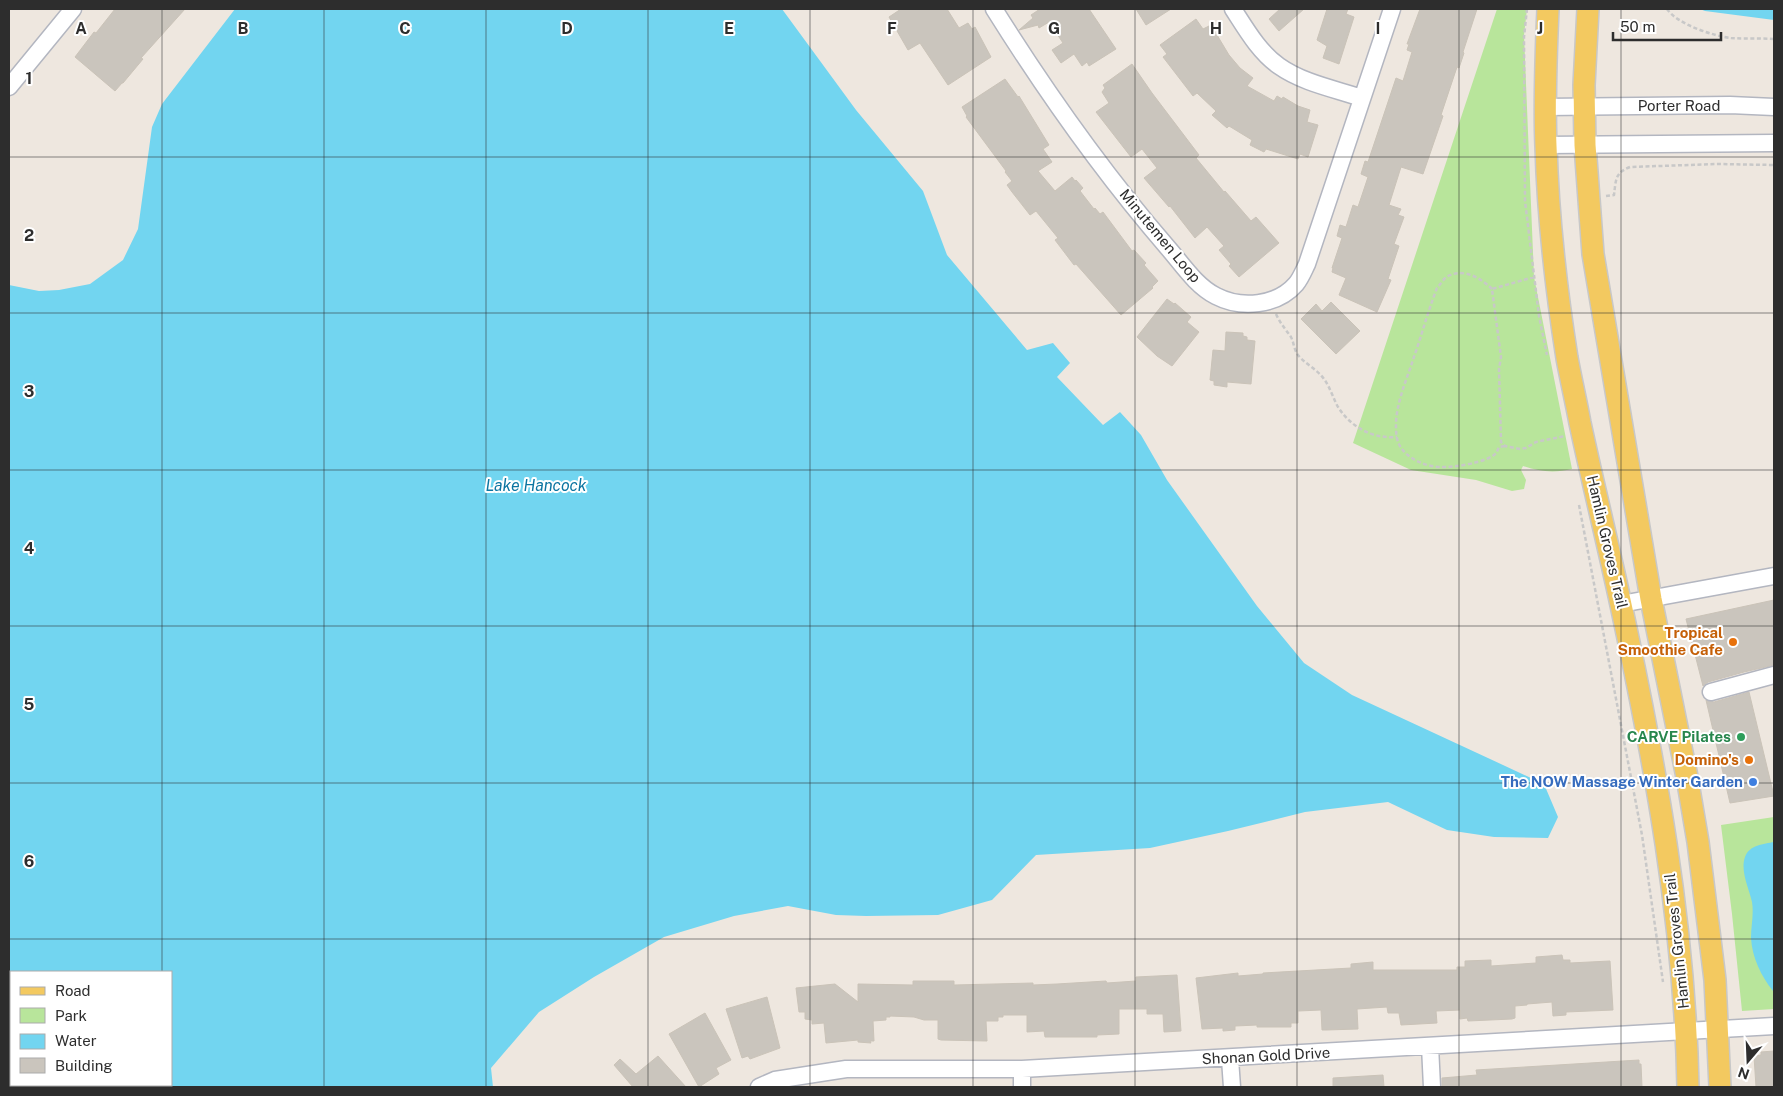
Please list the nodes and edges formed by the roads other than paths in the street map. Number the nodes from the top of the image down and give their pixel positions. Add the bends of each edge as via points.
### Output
1 (73, 9) edge
2 (994, 9) edge
3 (1233, 9) edge
4 (1392, 9) edge
5 (1548, 9) edge
6 (1588, 9) edge
7 (9, 87) edge
8 (1362, 98) junction
9 (1584, 106) junction
10 (1545, 107) junction
11 (1774, 107) edge
12 (1774, 143) edge
13 (1584, 145) junction
14 (1546, 146) junction
15 (1774, 576) edge
16 (1652, 599) junction
17 (1621, 604) junction
18 (1774, 675) edge
19 (1711, 692) dead end
20 (1774, 1026) edge
21 (1718, 1030) junction
22 (1687, 1031) junction
23 (1430, 1046) junction
24 (1230, 1059) junction
25 (1022, 1069) junction
26 (759, 1087) edge
27 (1022, 1087) edge
28 (1232, 1087) edge
29 (1432, 1087) edge
30 (1688, 1087) edge
31 (1720, 1087) edge

1 - 7 street
2 - 8 street, Minutemen Loop via 1070,122 1142,218 1203,288 1232,302 1252,304 1267,301 1282,295 1296,283 1307,264
3 - 8 street via 1255,42 1278,66 1301,78
4 - 8 street, Minutemen Loop
5 - 10 main road
6 - 9 main road
9 - 10 street, Porter Road
9 - 11 street, Porter Road
9 - 13 main road
10 - 14 main road
12 - 13 street
13 - 14 street
13 - 16 main road, Hamlin Groves Trail via 1593,254
14 - 17 main road, Hamlin Groves Trail via 1554,265 1567,360
15 - 16 street
16 - 17 street
16 - 21 main road, Hamlin Groves Trail via 1698,842 1716,980
17 - 22 main road, Hamlin Groves Trail via 1667,852
18 - 19 street
20 - 21 street, Shonan Gold Drive
21 - 22 street, Shonan Gold Drive
21 - 31 main road, Hamlin Groves Trail
22 - 23 street, Shonan Gold Drive
22 - 30 main road, Hamlin Groves Trail
23 - 24 street, Shonan Gold Drive
23 - 29 street
24 - 25 street, Shonan Gold Drive
24 - 28 street
25 - 26 street, Shonan Gold Drive via 846,1069 775,1080
25 - 27 street

